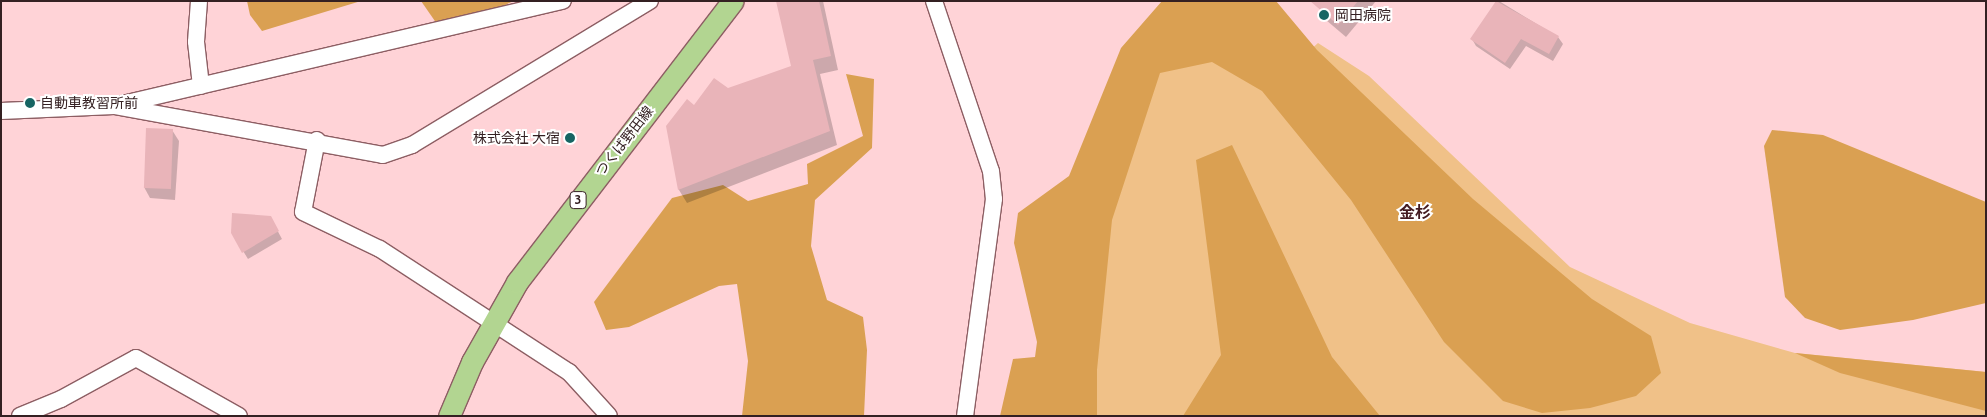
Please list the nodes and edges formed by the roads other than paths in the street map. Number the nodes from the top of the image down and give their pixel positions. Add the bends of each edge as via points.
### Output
1 (200, 1) edge
2 (563, 1) edge
3 (650, 1) edge
4 (733, 1) edge
5 (934, 1) edge
6 (201, 86) junction
7 (114, 106) junction
8 (1, 111) edge
9 (317, 140) junction
10 (492, 323) junction
11 (20, 416) edge
12 (239, 416) edge
13 (449, 416) edge
14 (609, 416) edge
15 (964, 416) edge

1 - 6 street via 196,42
2 - 6 street
3 - 9 street via 412,146 383,155
4 - 10 main road, つくば野田線 / 3 via 553,233
5 - 15 street via 990,171 994,199
6 - 7 street
7 - 8 street
7 - 9 street
9 - 10 street via 303,212 380,249
10 - 13 main road, つくば野田線 / 3
10 - 14 street via 569,372
11 - 12 street via 62,399 136,358

